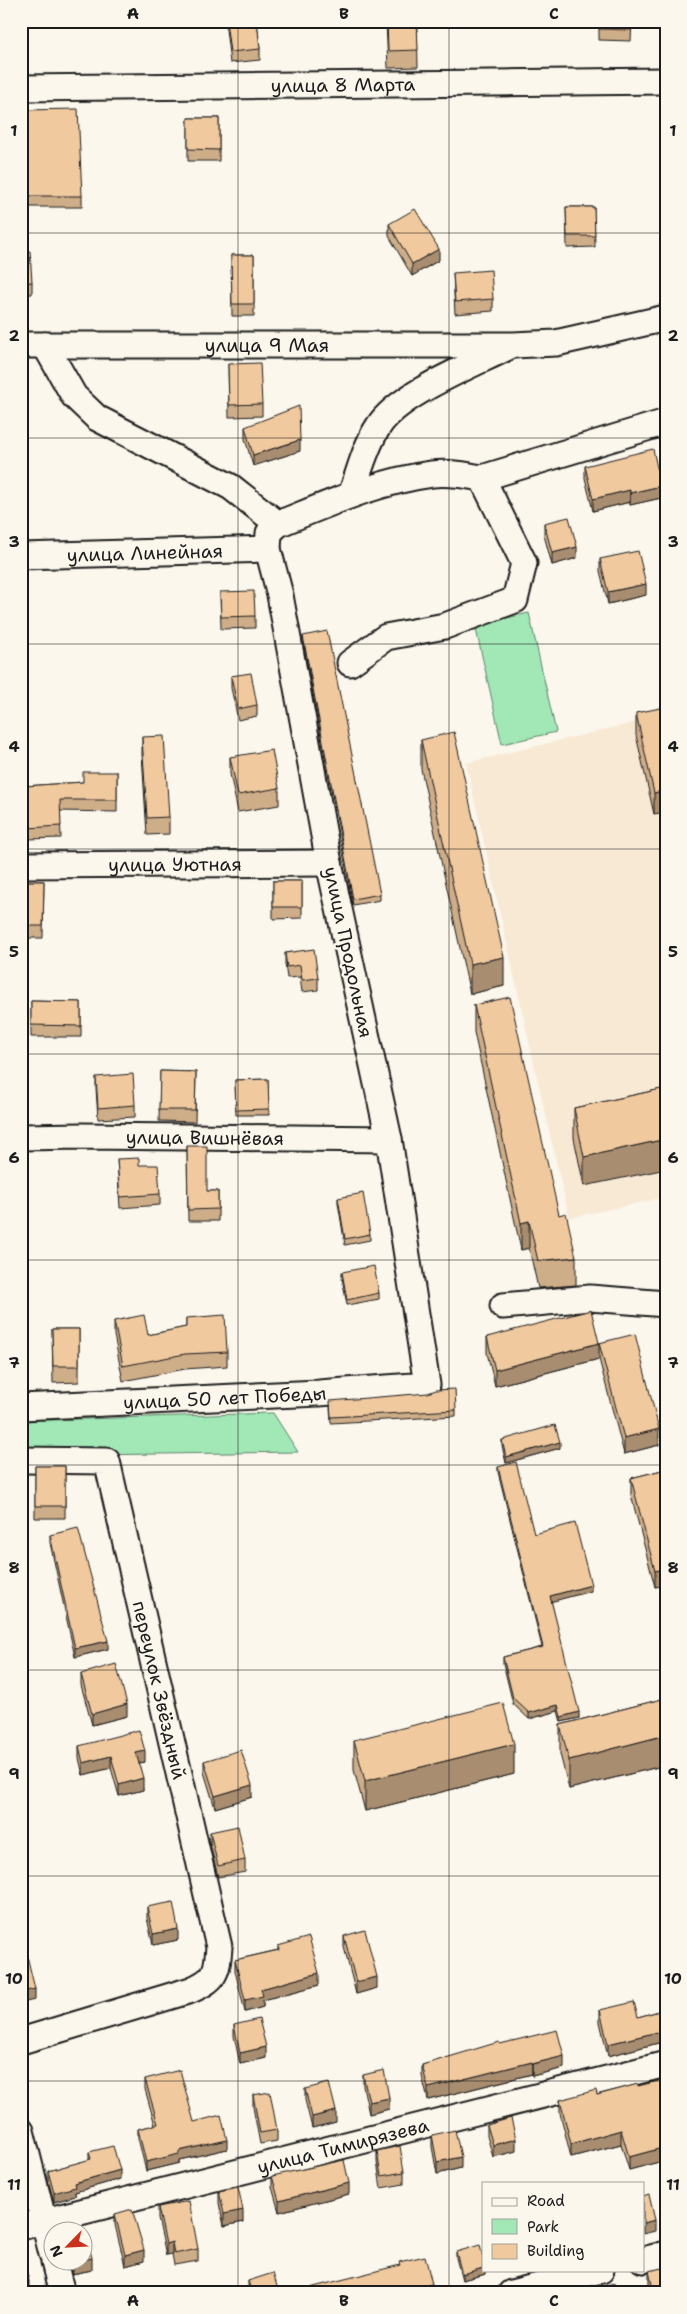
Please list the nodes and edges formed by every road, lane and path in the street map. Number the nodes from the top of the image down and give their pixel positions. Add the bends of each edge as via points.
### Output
1 (666, 81) edge
2 (21, 88) edge
3 (666, 318) edge
4 (33, 345) edge
5 (512, 345) junction
6 (665, 423) edge
7 (482, 478) junction
8 (351, 495) junction
9 (278, 524) junction
10 (268, 549) junction
11 (21, 556) edge
12 (350, 663) dead end
13 (329, 863) junction
14 (21, 865) edge
15 (21, 1137) edge
16 (389, 1139) junction
17 (662, 1303) edge
18 (503, 1306) dead end
19 (427, 1386) joint
20 (21, 1406) edge
21 (21, 1460) edge
22 (21, 2041) edge
23 (666, 2064) edge
24 (21, 2130) edge
25 (33, 2224) edge
26 (42, 2238) edge
27 (666, 2254) edge
28 (644, 2260) edge
29 (57, 2272) edge
30 (593, 2272) edge
31 (62, 2293) edge
32 (511, 2293) edge

1 - 2 street, улица 8 Марта
3 - 5 street, улица 9 Мая via 556,343
4 - 5 street, улица 9 Мая
4 - 9 street via 74,396 97,418 231,487
5 - 8 street via 408,398 392,411 378,425 371,439
6 - 7 street
7 - 8 street via 433,474
7 - 12 street via 524,563 515,600 445,626 386,637
8 - 9 street
9 - 10 street via 269,533
10 - 11 street, улица Линейная
10 - 13 street, улица Продольная via 280,595
13 - 14 street, улица Уютная
13 - 16 street, улица Продольная
15 - 16 street, улица Вишнёвая
16 - 19 street, улица Продольная
17 - 18 street via 590,1298
19 - 20 street, улица 50 лет Победы
21 - 22 street, переулок Звёздный via 107,1461 219,1947 218,1968 209,1982 192,1990
23 - 25 street, улица Тимирязева
24 - 25 street
25 - 26 street
27 - 28 street
29 - 31 street
30 - 32 street

